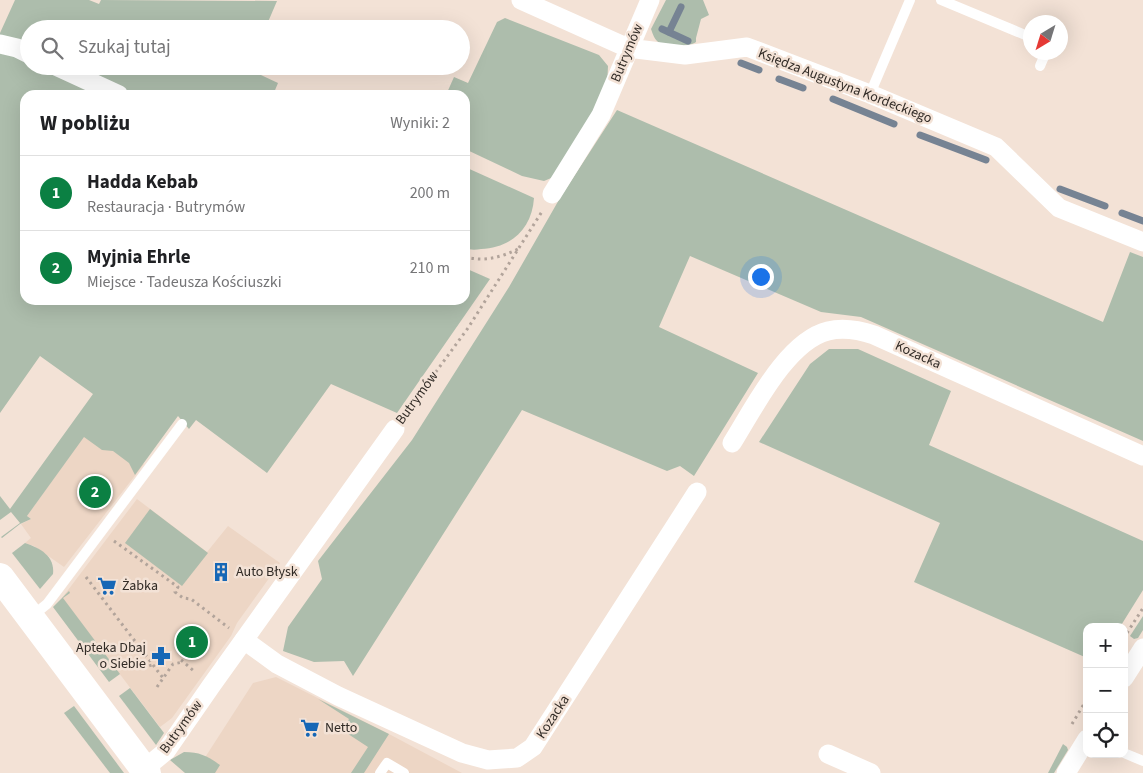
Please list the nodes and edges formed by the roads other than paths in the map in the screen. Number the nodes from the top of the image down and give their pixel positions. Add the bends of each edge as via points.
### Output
1 (521, 0) edge
2 (650, 0) edge
3 (910, 0) edge
4 (941, 0) edge
5 (1023, 34) edge
6 (0, 44) edge
7 (628, 48) junction
8 (20, 50) edge
9 (1043, 60) edge
10 (1040, 66) dead end
11 (75, 75) edge
12 (107, 90) edge
13 (870, 94) junction
14 (552, 194) road end
15 (1143, 242) edge
16 (182, 424) dead end
17 (395, 429) road end
18 (732, 443) dead end
19 (1143, 456) edge
20 (697, 492) dead end
21 (0, 577) edge
22 (30, 618) junction
23 (244, 640) junction
24 (1143, 648) edge
25 (1128, 672) edge
26 (1083, 745) edge
27 (828, 754) dead end
28 (1128, 755) edge
29 (1143, 761) edge
30 (145, 771) edge
31 (380, 773) edge
32 (404, 773) edge
33 (871, 773) edge
34 (1066, 773) edge

1 - 7 street, Księdza Augustyna Kordeckiego
2 - 7 street, Butrymów
3 - 13 lane
4 - 5 lane
6 - 8 street
7 - 13 street, Księdza Augustyna Kordeckiego via 685,55 747,47
7 - 14 street, Butrymów via 601,116
9 - 10 lane
11 - 12 street
13 - 15 street, Księdza Augustyna Kordeckiego via 996,147 1059,208
16 - 22 lane via 47,604
17 - 23 street, Butrymów
18 - 19 street, Kozacka via 781,366 799,346 820,334 842,329 874,335
20 - 23 street, Kozacka via 534,747 517,758 488,760 462,753 338,696 277,664
21 - 22 street
22 - 30 street
23 - 30 street, Butrymów via 166,751
24 - 25 street
26 - 34 street
27 - 33 street
28 - 29 lane
31 - 32 lane via 387,763

